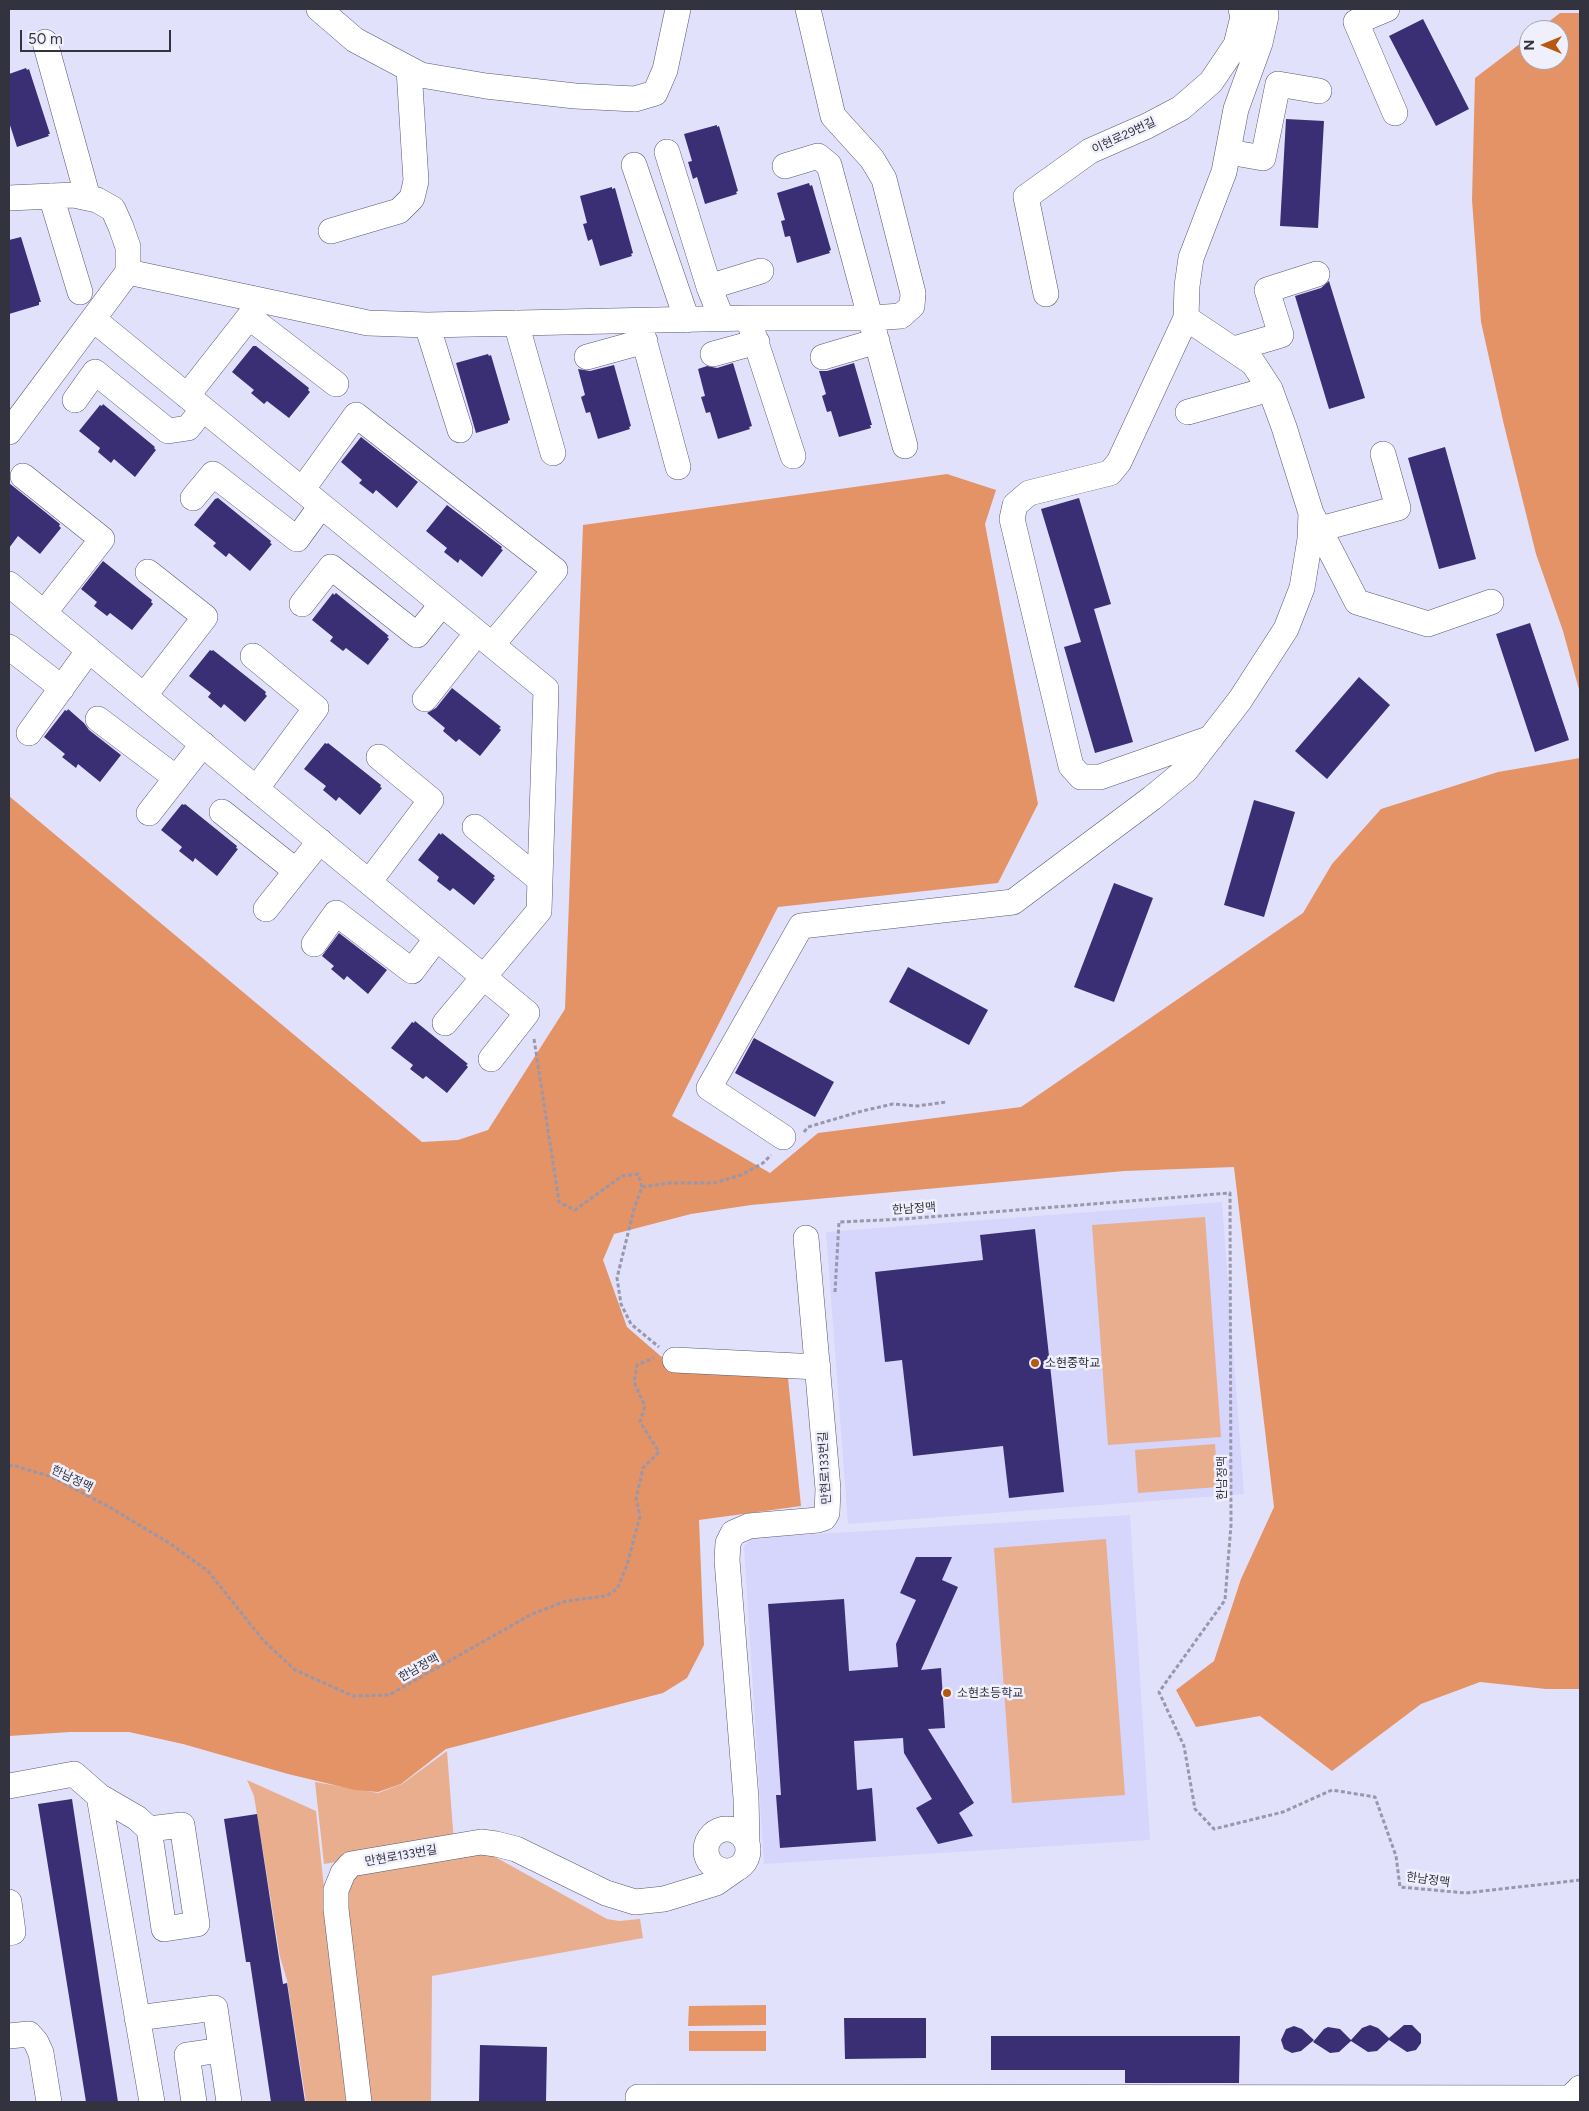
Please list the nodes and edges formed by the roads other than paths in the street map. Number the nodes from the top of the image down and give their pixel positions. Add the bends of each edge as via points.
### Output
1 (319, 9) edge
2 (678, 9) edge
3 (808, 9) edge
4 (1241, 9) edge
5 (1265, 9) edge
6 (1387, 9) edge
7 (45, 42) dead end
8 (409, 69) junction
9 (1319, 91) dead end
10 (1396, 114) dead end
11 (667, 152) dead end
12 (1229, 152) junction
13 (634, 165) dead end
14 (784, 166) dead end
15 (51, 196) junction
16 (9, 198) edge
17 (88, 198) junction
18 (331, 231) dead end
19 (761, 271) dead end
20 (128, 272) junction
21 (1317, 274) dead end
22 (709, 287) junction
23 (80, 292) dead end
24 (1046, 294) dead end
25 (748, 318) junction
26 (1186, 318) junction
27 (93, 319) junction
28 (722, 319) junction
29 (686, 320) junction
30 (516, 323) junction
31 (427, 324) junction
32 (874, 330) junction
33 (642, 331) junction
34 (757, 342) junction
35 (1234, 349) junction
36 (713, 354) dead end
37 (587, 357) dead end
38 (823, 357) dead end
39 (336, 384) dead end
40 (1270, 389) junction
41 (75, 400) dead end
42 (195, 403) junction
43 (1188, 412) dead end
44 (460, 430) dead end
45 (9, 432) edge
46 (905, 446) dead end
47 (553, 453) dead end
48 (1383, 454) dead end
49 (793, 456) dead end
50 (678, 467) dead end
51 (23, 476) dead end
52 (302, 490) junction
53 (193, 498) dead end
54 (321, 506) junction
55 (1315, 521) junction
56 (148, 572) dead end
57 (1343, 574) junction
58 (1304, 575) junction
59 (9, 584) edge
60 (1491, 602) dead end
61 (302, 604) dead end
62 (442, 604) junction
63 (44, 613) junction
64 (485, 639) junction
65 (9, 647) edge
66 (89, 650) junction
67 (253, 656) dead end
68 (62, 688) junction
69 (144, 696) junction
70 (425, 699) dead end
71 (98, 719) dead end
72 (29, 733) dead end
73 (1210, 738) junction
74 (203, 744) junction
75 (379, 756) dead end
76 (176, 778) junction
77 (256, 789) junction
78 (222, 812) dead end
79 (150, 813) dead end
80 (475, 827) dead end
81 (320, 841) junction
82 (296, 871) junction
83 (540, 880) junction
84 (368, 882) junction
85 (266, 908) dead end
86 (437, 938) junction
87 (314, 944) dead end
88 (483, 977) junction
89 (445, 1023) dead end
90 (491, 1059) dead end
91 (783, 1137) dead end
92 (806, 1238) dead end
93 (675, 1360) road end
94 (818, 1367) junction
95 (9, 1786) edge
96 (99, 1796) junction
97 (746, 1798) junction
98 (149, 1829) dead end
99 (711, 1839) junction
100 (747, 1843) junction
101 (736, 1869) junction
102 (680, 1894) junction
103 (9, 1902) edge
104 (9, 1933) edge
105 (137, 2018) junction
106 (9, 2036) edge
107 (221, 2050) junction
108 (1574, 2096) edge
109 (1108, 2100) edge
110 (49, 2102) edge
111 (152, 2102) edge
112 (194, 2102) edge
113 (228, 2102) edge
114 (359, 2102) edge
115 (638, 2102) edge

1 - 8 street via 355,40
2 - 8 street via 665,70 655,94 635,99 575,96 454,82
3 - 32 street via 833,116 872,159 884,180 913,293 912,306
4 - 24 street, 이현로29번길 via 1243,17 1236,45 1211,82 1181,108 1090,151 1026,197
5 - 12 street via 1260,43 1236,109
6 - 10 street via 1356,22
7 - 17 street
8 - 18 street via 416,181 412,198 399,211
9 - 12 street via 1278,84 1263,158
11 - 22 street
12 - 26 street via 1192,258
13 - 29 street
14 - 32 street via 818,156 829,165
15 - 16 street
15 - 17 street
15 - 23 street
17 - 20 street via 113,209 128,247
19 - 22 street
20 - 27 street
20 - 31 street via 368,323
21 - 35 street via 1267,290 1281,335
22 - 28 street
25 - 28 street
25 - 32 street
25 - 34 street
26 - 35 street
26 - 73 street via 1119,462 1110,473 1029,493 1015,505 1012,519 1072,766 1082,777 1100,777
27 - 42 street
27 - 45 street
28 - 29 street
29 - 33 street
30 - 31 street
30 - 33 street
30 - 47 street
31 - 44 street
32 - 38 street
32 - 46 street
33 - 37 street
33 - 50 street
34 - 36 street
34 - 49 street
35 - 40 street via 1253,363
39 - 42 street via 250,317
40 - 43 street
40 - 55 street
41 - 42 street via 95,372 168,431 188,428
42 - 52 street
48 - 55 street via 1398,508
51 - 63 street via 102,539
52 - 54 street
52 - 64 street via 356,415 555,570
53 - 54 street via 213,474 297,539
54 - 62 street
55 - 57 street
55 - 58 street
56 - 69 street via 205,617
57 - 58 street
57 - 60 street via 1357,602 1428,624
58 - 73 street via 1286,629 1240,700
59 - 63 street
61 - 62 street via 331,566 417,635
62 - 64 street
63 - 66 street
64 - 70 street
64 - 83 street via 546,689
65 - 68 street
66 - 68 street
66 - 69 street
67 - 77 street via 316,708
68 - 72 street
69 - 74 street
71 - 76 street
73 - 91 street via 1186,770 1013,902 801,926 709,1088
74 - 76 street
74 - 77 street
75 - 84 street via 431,800
76 - 79 street
77 - 81 street
78 - 82 street
80 - 83 street
81 - 82 street
81 - 84 street
82 - 85 street
83 - 88 street via 539,912
84 - 86 street
86 - 87 street via 412,971 336,913
86 - 88 street
88 - 89 street
88 - 90 street via 527,1013
92 - 94 street, 만현로133번길
93 - 94 street
94 - 97 street, 만현로133번길 via 828,1489 824,1518 749,1526 733,1533 728,1543
95 - 96 street via 74,1774
96 - 98 street via 137,1818
96 - 105 street
97 - 99 street
97 - 100 street, 만현로133번길
99 - 100 street via 731,1828 738,1831
99 - 101 street via 709,1862 728,1871
99 - 102 street via 695,1874
100 - 101 street, 만현로133번길 via 746,1858
101 - 102 street, 만현로133번길 via 716,1883
102 - 114 street, 만현로133번길 via 649,1902 623,1899 516,1849 481,1842 352,1864 343,1873 336,1890 336,1909
103 - 104 street via 13,1932
105 - 107 street via 215,2008
105 - 111 street
106 - 110 street via 29,2034 36,2042 41,2053
107 - 112 street via 187,2055
107 - 113 street
108 - 109 street
109 - 115 street via 638,2097

